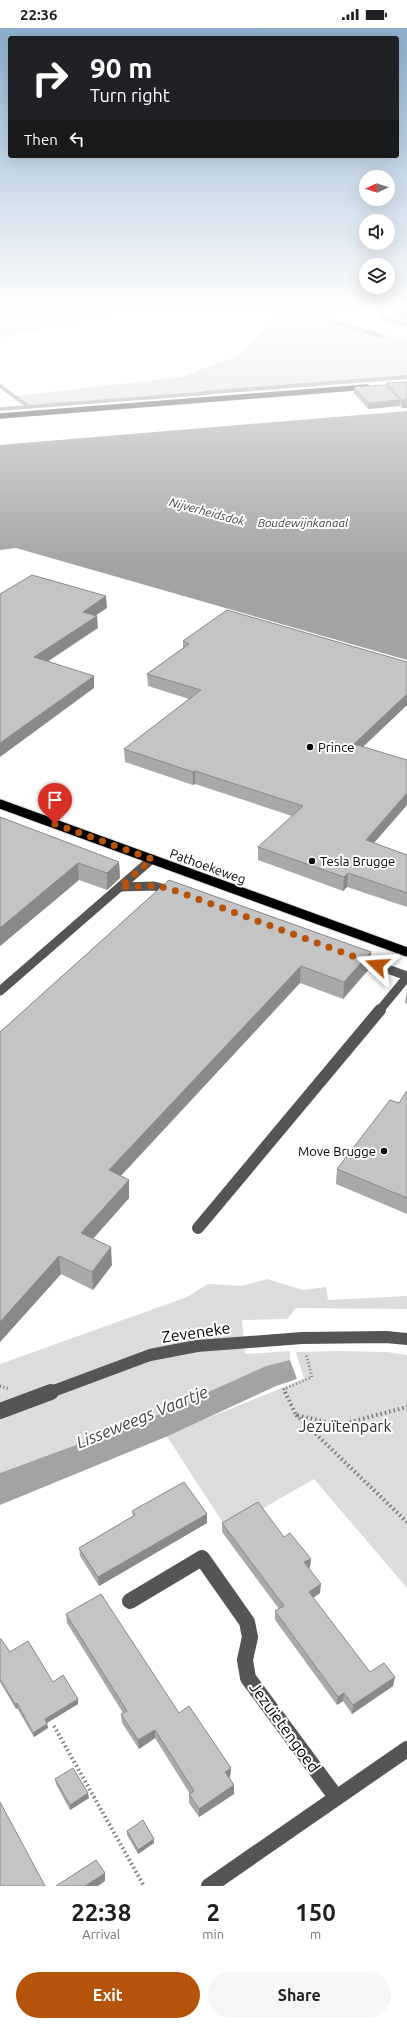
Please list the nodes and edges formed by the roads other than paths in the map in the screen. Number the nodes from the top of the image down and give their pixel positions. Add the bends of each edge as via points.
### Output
1 (279, 394) edge
2 (0, 416) edge
3 (0, 804) edge
4 (152, 859) junction
5 (120, 887) junction
6 (182, 894) edge
7 (407, 952) edge
8 (347, 954) edge
9 (407, 977) edge
10 (0, 991) edge
11 (198, 1228) dead end
12 (407, 1339) edge
13 (0, 1411) edge
14 (130, 1600) dead end
15 (407, 1749) edge
16 (336, 1797) junction
17 (209, 1886) edge

1 - 2 street
3 - 4 main road, Pathoekeweg
4 - 5 street
4 - 7 main road, Pathoekeweg
5 - 6 street via 154,886
5 - 10 street
8 - 9 street
9 - 11 street
12 - 13 street, Zeveneke via 302,1338 198,1346 150,1355
14 - 16 street, Jezuïetengoed via 202,1558 248,1622 250,1637 245,1660 248,1678
15 - 16 street
16 - 17 street

